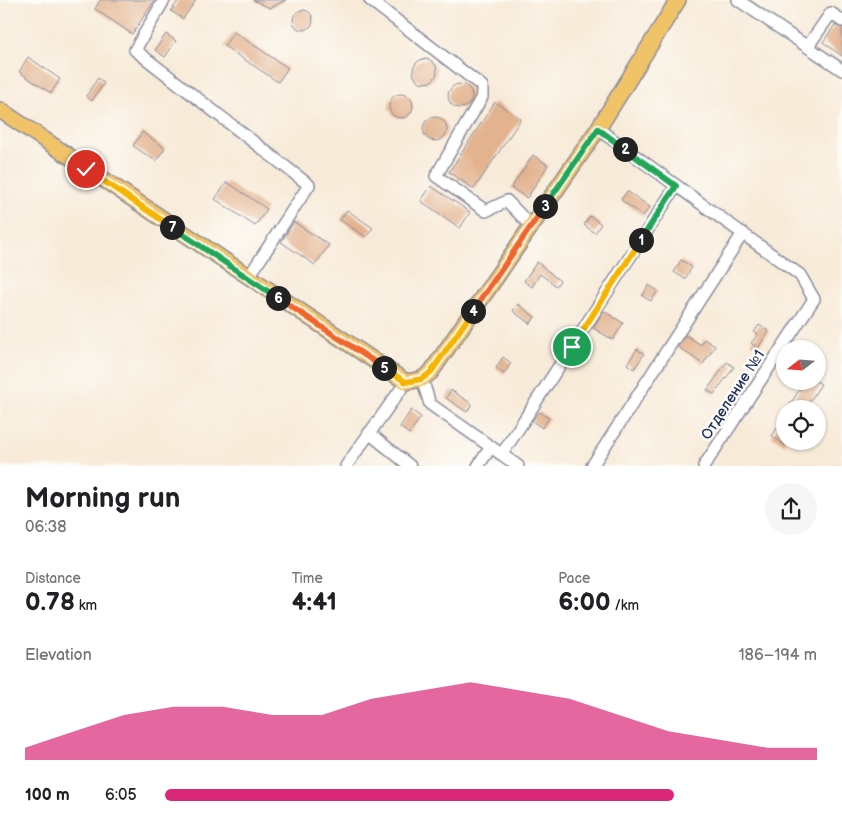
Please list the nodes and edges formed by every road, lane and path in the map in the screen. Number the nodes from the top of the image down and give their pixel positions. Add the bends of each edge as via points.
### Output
1 (164, 0) edge
2 (370, 0) edge
3 (678, 0) edge
4 (738, 0) edge
5 (842, 21) edge
6 (808, 46) junction
7 (842, 70) edge
8 (0, 110) edge
9 (598, 129) junction
10 (676, 186) junction
11 (531, 226) junction
12 (742, 233) junction
13 (248, 278) junction
14 (422, 379) junction
15 (406, 382) junction
16 (369, 433) junction
17 (491, 447) junction
18 (502, 454) junction
19 (346, 466) edge
20 (410, 466) edge
21 (478, 466) edge
22 (518, 466) edge
23 (592, 466) edge
24 (704, 466) edge

1 - 13 street via 135,50 309,185
2 - 11 street via 482,86 482,97 436,176 486,212 506,201
3 - 9 main road
4 - 6 street
5 - 6 street via 832,13
6 - 7 street
8 - 13 main road
9 - 10 street, Отделение №1
9 - 11 main road
10 - 12 street, Отделение №1
10 - 18 street
11 - 14 main road via 431,372
12 - 23 street
12 - 24 street, Отделение №1 via 800,275 814,299
13 - 15 main road
14 - 15 main road
14 - 17 street via 430,404
15 - 16 street
16 - 19 street
16 - 20 street
17 - 18 street
17 - 21 street
18 - 22 street

